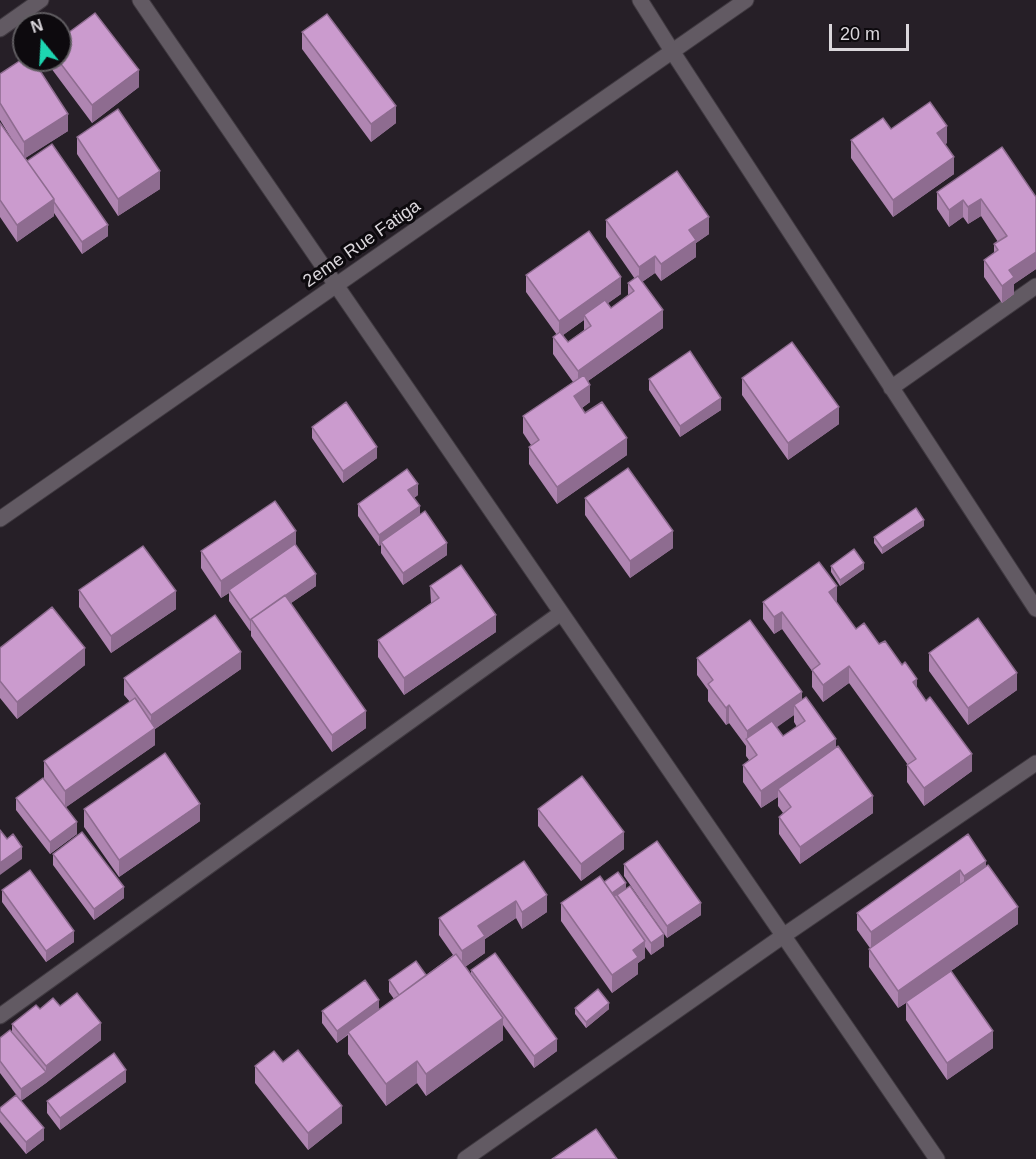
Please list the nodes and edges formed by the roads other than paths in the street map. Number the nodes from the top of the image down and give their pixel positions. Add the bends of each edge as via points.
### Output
1 (41, 0) edge
2 (140, 0) edge
3 (640, 0) edge
4 (746, 0) edge
5 (0, 29) edge
6 (672, 51) junction
7 (336, 285) junction
8 (1036, 286) edge
9 (891, 388) junction
10 (0, 519) edge
11 (1036, 609) edge
12 (561, 612) junction
13 (1036, 762) edge
14 (783, 936) junction
15 (0, 1016) edge
16 (465, 1159) edge
17 (937, 1159) edge

1 - 5 street
2 - 7 street
3 - 6 street
4 - 6 street, 2eme Rue Fatiga
6 - 7 street, 2eme Rue Fatiga
6 - 9 street
7 - 10 street, 2eme Rue Fatiga
7 - 12 street
8 - 9 street
9 - 11 street
12 - 14 street
12 - 15 street
13 - 14 street
14 - 16 street
14 - 17 street

